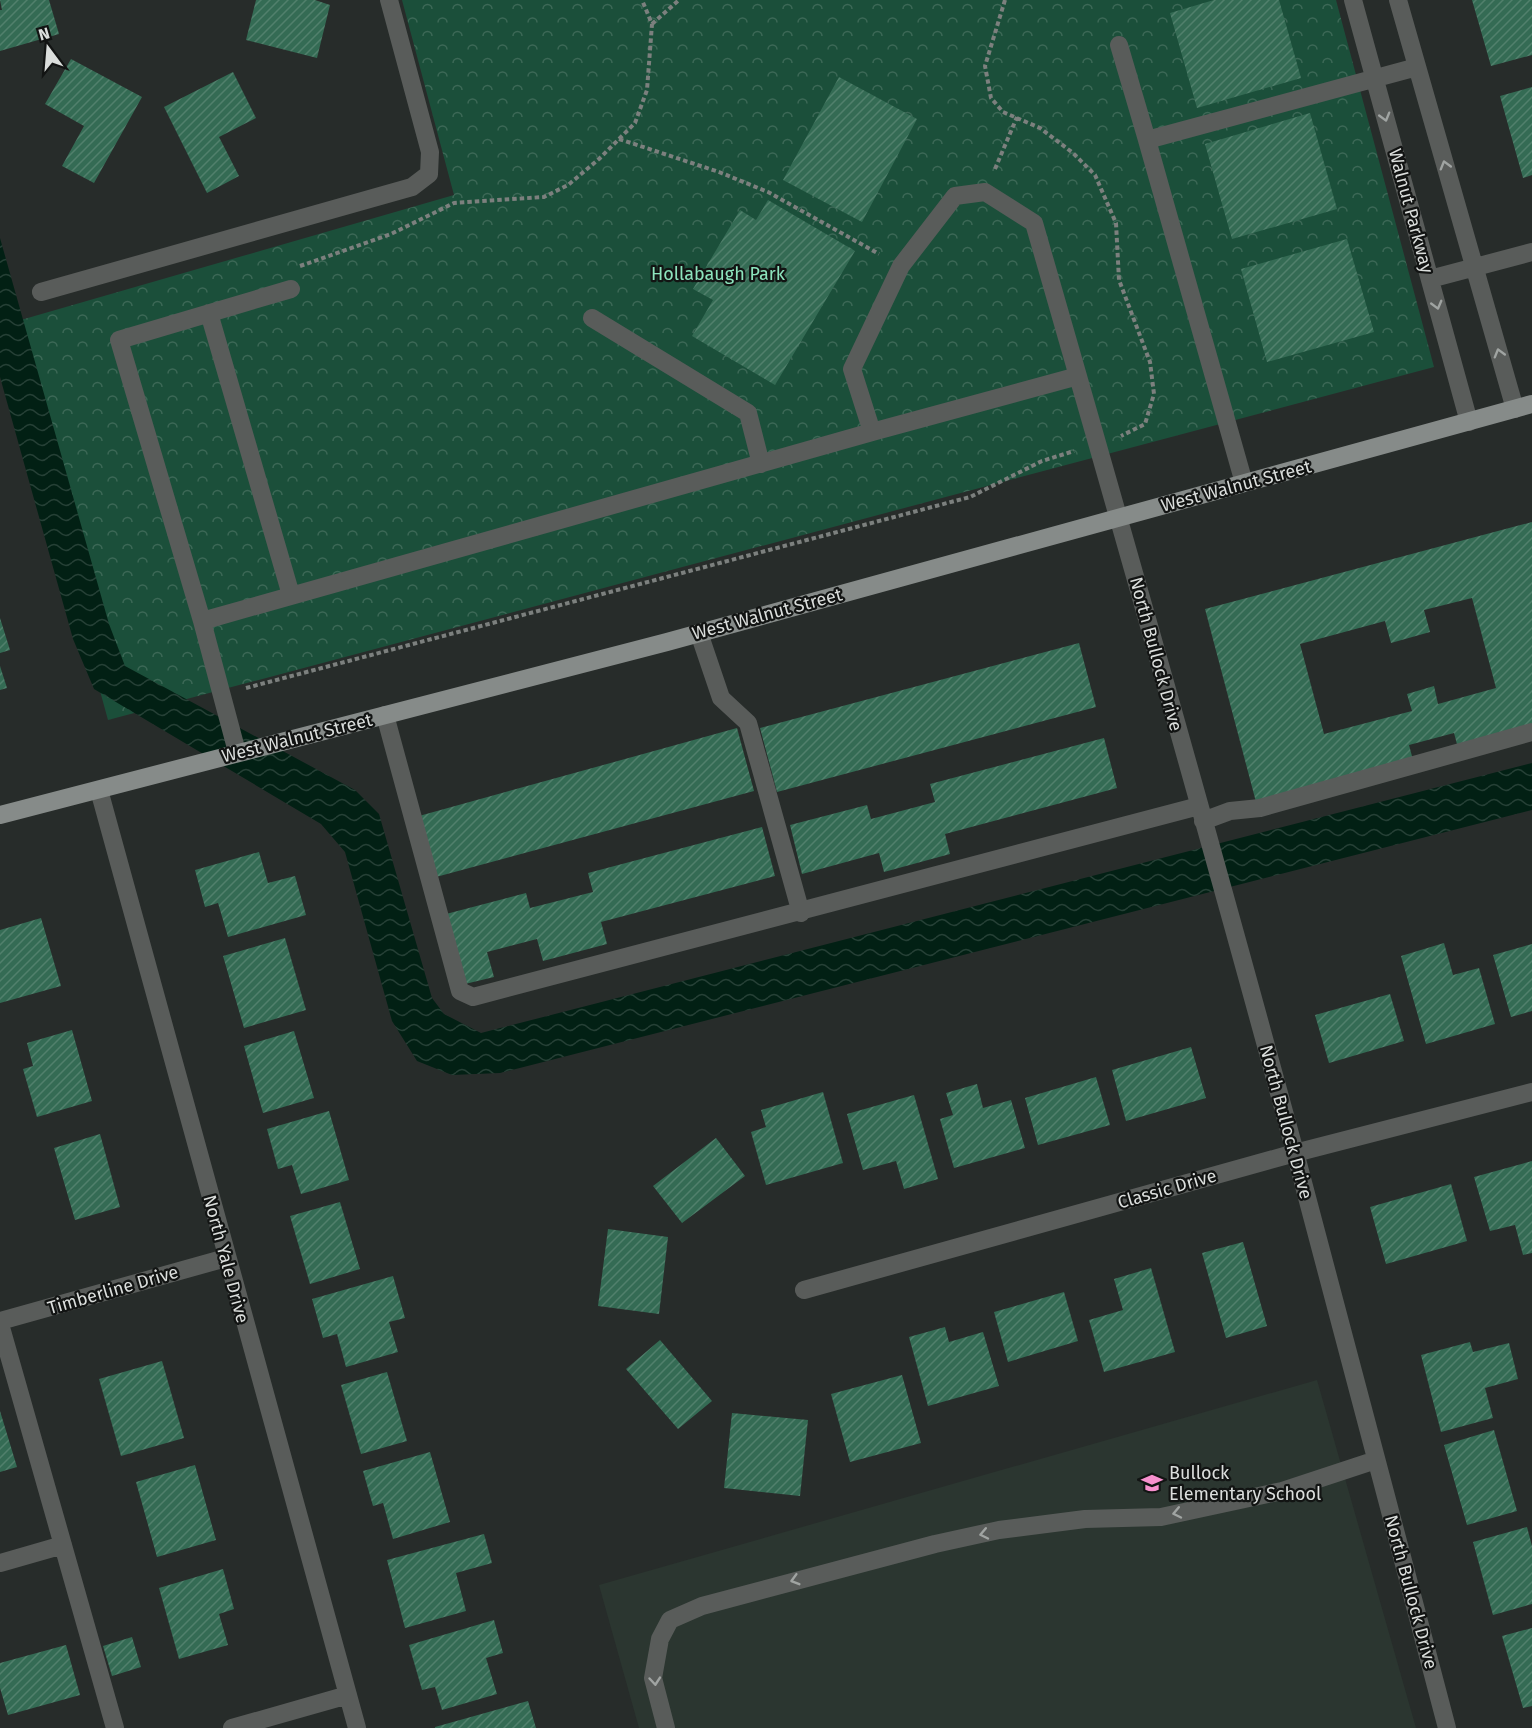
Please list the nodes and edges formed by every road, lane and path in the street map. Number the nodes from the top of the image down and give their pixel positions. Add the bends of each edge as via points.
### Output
1 (389, 0) edge
2 (642, 0) edge
3 (679, 0) edge
4 (1005, 0) edge
5 (1353, 0) edge
6 (1398, 0) edge
7 (652, 24) junction
8 (1119, 45) dead end
9 (1417, 66) junction
10 (1374, 78) junction
11 (1017, 117) junction
12 (619, 139) junction
13 (1147, 140) junction
14 (985, 192) junction
15 (1532, 252) edge
16 (297, 266) dead end
17 (901, 266) junction
18 (1475, 267) junction
19 (1430, 279) junction
20 (291, 289) dead end
21 (41, 292) dead end
22 (209, 313) junction
23 (592, 318) dead end
24 (1078, 376) junction
25 (1524, 407) edge
26 (1469, 422) junction
27 (872, 432) junction
28 (1098, 445) junction
29 (761, 464) junction
30 (1244, 483) junction
31 (1119, 518) junction
32 (291, 595) junction
33 (202, 621) junction
34 (699, 633) junction
35 (221, 695) junction
36 (385, 715) junction
37 (1532, 732) edge
38 (237, 752) junction
39 (99, 790) junction
40 (0, 815) edge
41 (1202, 820) junction
42 (801, 913) junction
43 (1532, 1092) edge
44 (1295, 1153) junction
45 (226, 1258) junction
46 (804, 1290) dead end
47 (0, 1323) edge
48 (1376, 1460) junction
49 (63, 1545) junction
50 (0, 1563) edge
51 (348, 1695) junction
52 (115, 1728) edge
53 (232, 1728) edge
54 (357, 1728) edge
55 (666, 1728) edge
56 (1447, 1728) edge

1 - 21 street via 430,152 429,174 412,188
2 - 7 path
3 - 7 path
4 - 11 path via 985,66 991,98 1003,112
5 - 10 street, Walnut Parkway
6 - 9 street
7 - 12 path via 647,90 635,123
8 - 13 street
9 - 10 street
18 -> 9 street
10 - 13 street
10 -> 19 street, Walnut Parkway
11 - 14 path
11 - 28 path via 1040,128 1095,175 1116,223 1119,279 1146,349 1154,394 1145,424
12 - 16 path via 568,184 544,197 454,203 391,234
12 - 17 path via 768,192
13 - 30 street
14 - 17 street via 955,196
14 - 24 street, North Bullock Drive via 1034,223
15 - 18 street
17 - 27 street via 852,369
18 - 19 street
25 -> 18 street
19 -> 26 street, Walnut Parkway
20 - 22 street
22 - 32 street
22 - 33 street via 119,340
23 - 29 street via 748,413
24 - 27 street
24 - 28 street, North Bullock Drive
25 - 26 main road, West Walnut Street
26 - 30 main road, West Walnut Street
27 - 29 street
28 - 31 street, North Bullock Drive
28 - 35 path via 1042,461 970,497
29 - 32 street
30 - 31 main road, West Walnut Street
31 - 34 main road, West Walnut Street
31 - 41 street, North Bullock Drive
32 - 33 street
33 - 35 street
34 - 36 main road, West Walnut Street
34 - 42 street via 721,698 748,723
35 - 38 street
36 - 38 main road, West Walnut Street
36 - 42 street via 460,991 473,997 492,993
37 - 41 street via 1260,808 1230,811
38 - 39 main road, West Walnut Street
39 - 40 main road, West Walnut Street
39 - 45 street, North Yale Drive
41 - 42 street
41 - 44 street, North Bullock Drive
43 - 44 street, Classic Drive
44 - 46 street, Classic Drive
44 - 48 street, North Bullock Drive
45 - 47 street, Timberline Drive
45 - 51 street, North Yale Drive
47 - 49 street
48 -> 55 street via 1282,1491 1161,1516 1085,1519 999,1530 702,1606 670,1620 660,1639 652,1678
48 - 56 street, North Bullock Drive
49 - 50 street
49 - 52 street
51 - 53 street
51 - 54 street, North Yale Drive

